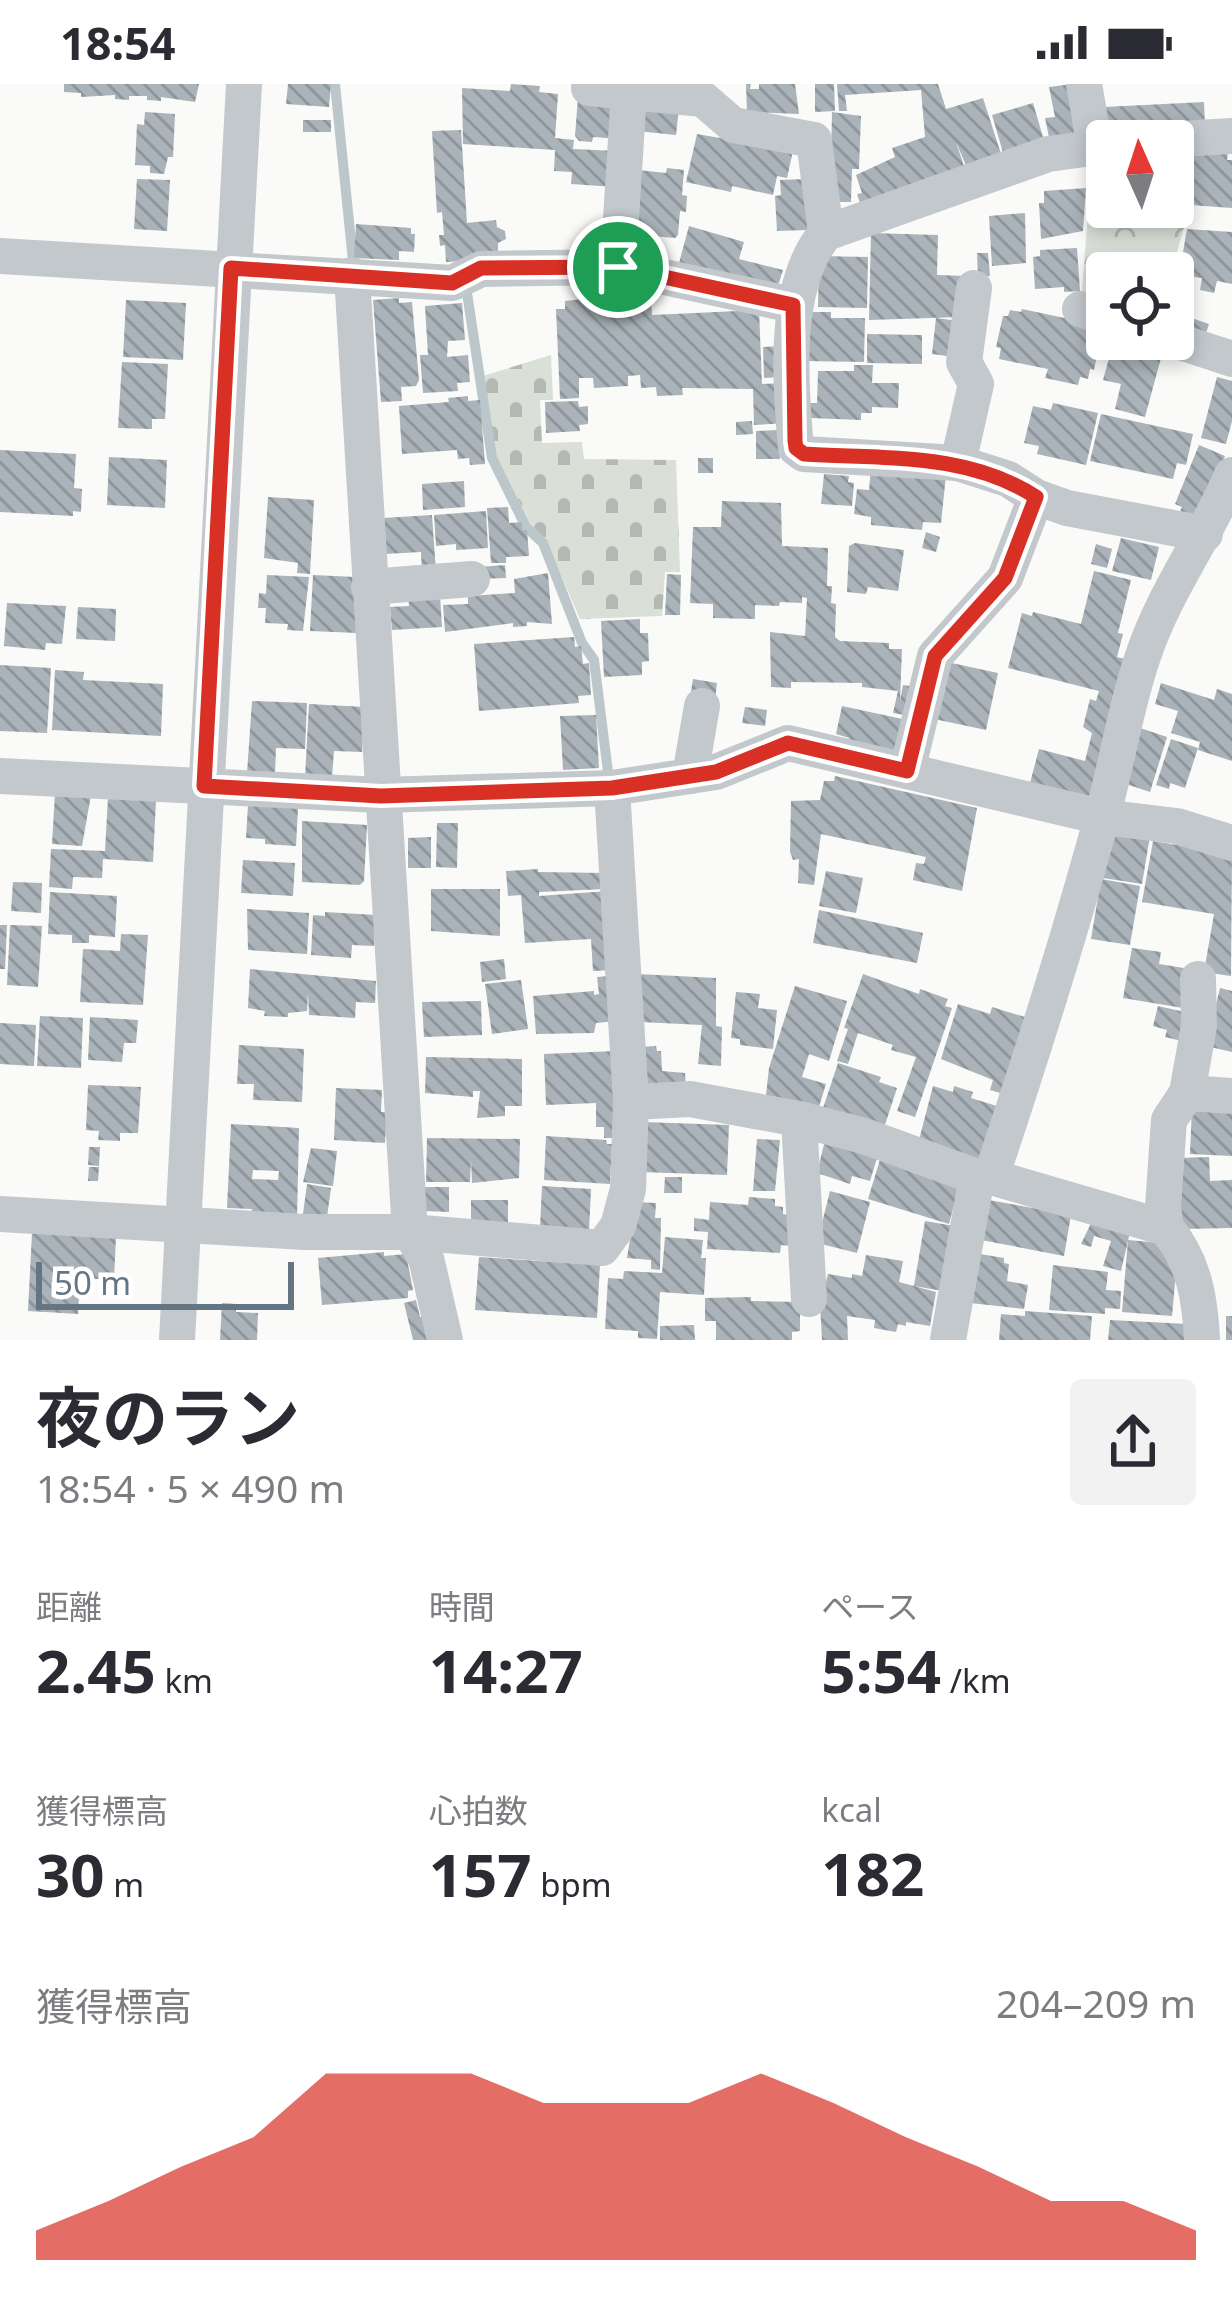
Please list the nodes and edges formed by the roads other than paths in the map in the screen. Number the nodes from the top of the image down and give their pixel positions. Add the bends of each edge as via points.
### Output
1 (244, 84) edge
2 (1084, 84) edge
3 (589, 88) dead end
4 (629, 91) junction
5 (703, 91) edge
6 (1094, 120) edge
7 (1232, 136) edge
8 (1194, 138) edge
9 (1086, 149) edge
10 (826, 233) junction
11 (0, 256) edge
12 (618, 267) junction
13 (231, 268) junction
14 (352, 275) junction
15 (974, 288) dead end
16 (793, 305) junction
17 (1194, 346) edge
18 (1232, 359) edge
19 (958, 463) junction
20 (1232, 475) edge
21 (1036, 497) junction
22 (1217, 529) edge
23 (472, 579) dead end
24 (369, 587) junction
25 (702, 706) dead end
26 (907, 771) junction
27 (0, 776) edge
28 (690, 776) junction
29 (204, 786) junction
30 (612, 788) junction
31 (381, 796) junction
32 (1102, 817) junction
33 (1232, 843) edge
34 (1198, 979) dead end
35 (1187, 1093) junction
36 (1232, 1096) edge
37 (631, 1102) junction
38 (799, 1119) junction
39 (984, 1177) junction
40 (0, 1214) edge
41 (183, 1223) junction
42 (1166, 1228) junction
43 (410, 1232) junction
44 (809, 1299) dead end
45 (177, 1340) edge
46 (445, 1340) edge
47 (947, 1340) edge
48 (1202, 1340) edge

1 - 13 street
2 - 6 street
3 - 4 street
4 - 5 street
4 - 12 street
5 - 10 street via 733,124 814,140
7 - 8 street
9 - 10 street via 1048,154
10 - 16 street via 810,252
11 - 13 street
12 - 14 street via 481,268 452,283
12 - 16 street
13 - 14 street
13 - 29 street
14 - 24 street
15 - 19 street via 964,362 976,384
16 - 19 street via 796,448
17 - 18 street
19 - 21 street
20 - 22 street
21 - 22 street
21 - 26 street via 1005,578 935,656
22 - 32 street via 1172,590 1143,656
23 - 24 street
24 - 31 street
25 - 28 street
26 - 28 street via 788,743
26 - 32 street
27 - 29 street
28 - 30 street
29 - 31 street
29 - 41 street
30 - 31 street
30 - 37 street
31 - 43 street
32 - 33 street
32 - 39 street via 1040,1031
34 - 35 street
35 - 36 street
35 - 42 street via 1169,1120
37 - 38 street via 690,1099
37 - 43 street via 628,1189 602,1248
38 - 39 street
38 - 44 street
39 - 42 street
39 - 47 street
40 - 41 street
41 - 43 street
41 - 45 street
42 - 48 street via 1194,1273
43 - 46 street via 426,1258

